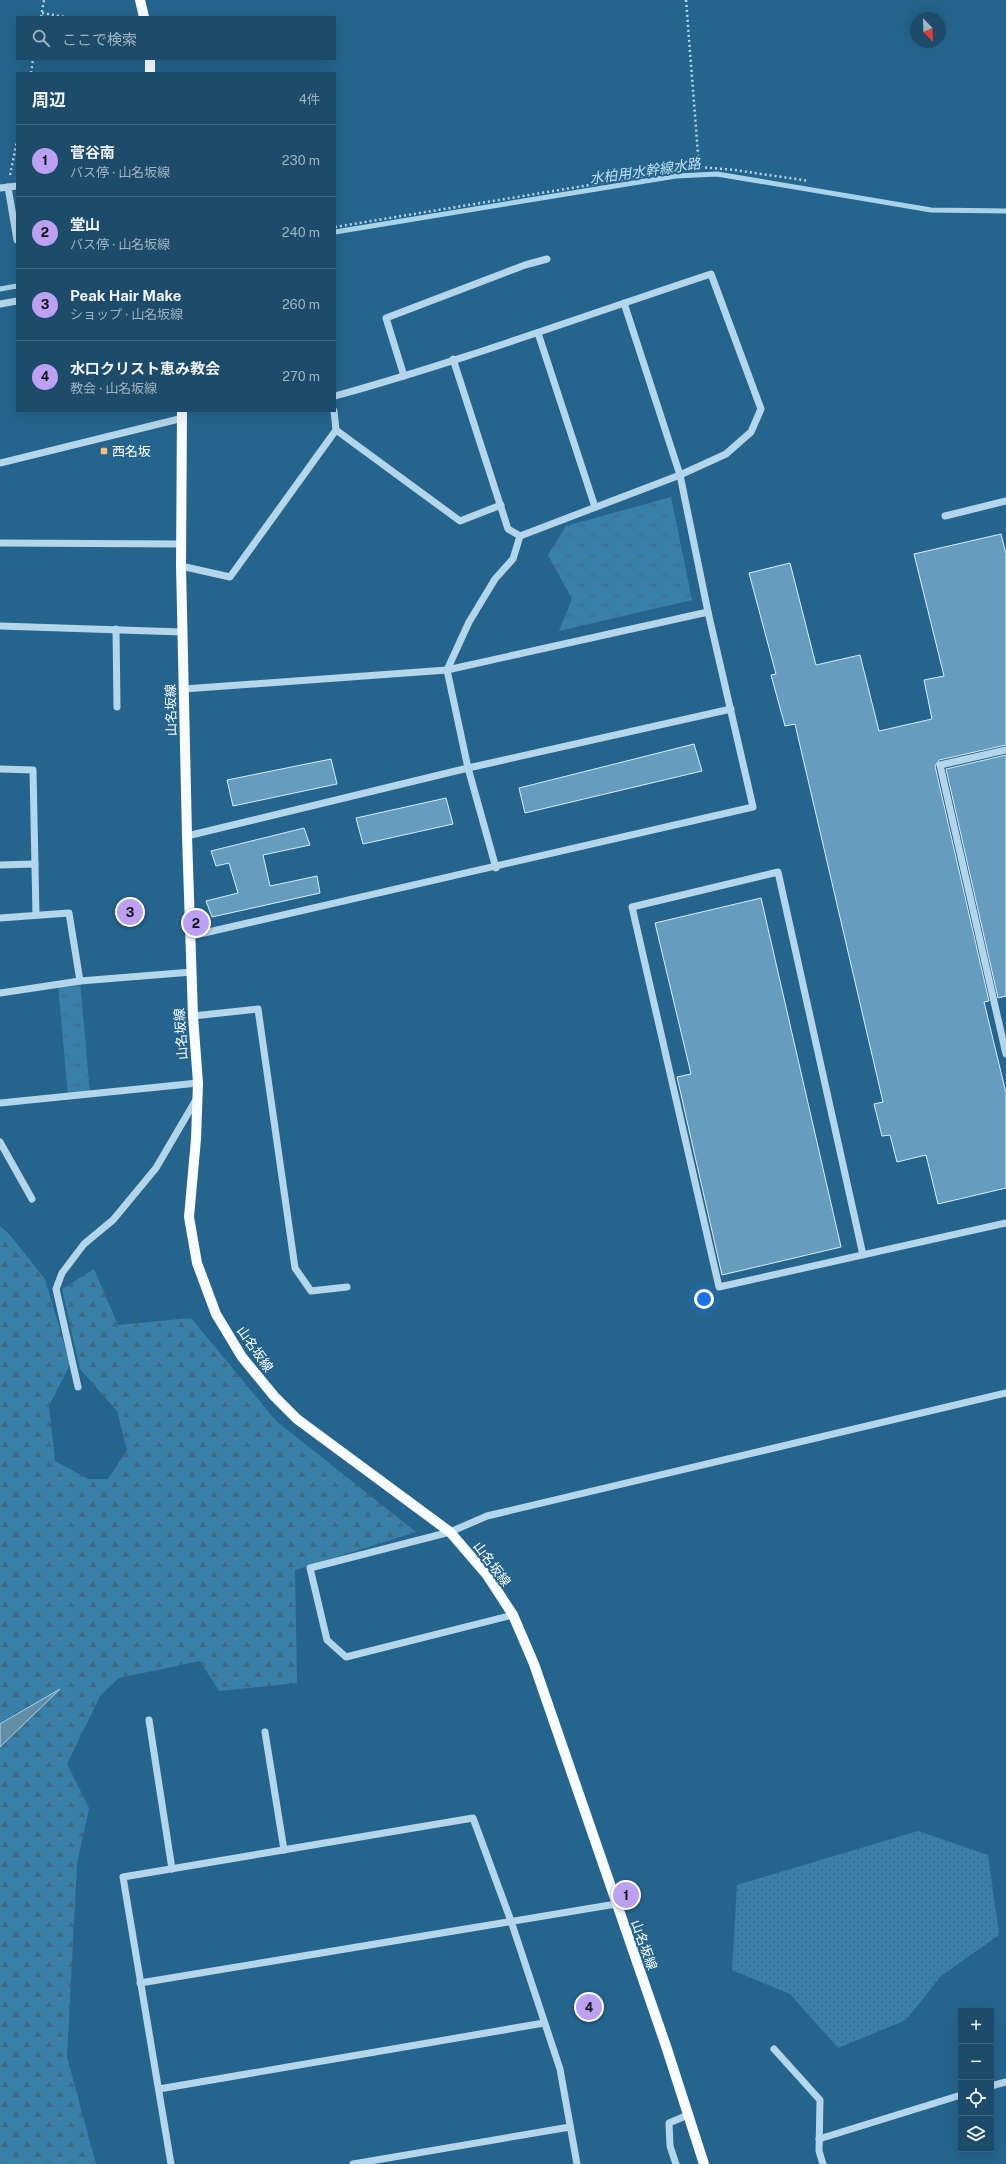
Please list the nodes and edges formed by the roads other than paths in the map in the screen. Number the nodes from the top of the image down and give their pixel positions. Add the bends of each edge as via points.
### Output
1 (140, 0) edge
2 (144, 16) edge
3 (150, 60) edge
4 (150, 72) edge
5 (16, 186) edge
6 (8, 187) junction
7 (0, 188) edge
8 (16, 234) edge
9 (547, 259) dead end
10 (16, 301) edge
11 (624, 303) junction
12 (0, 304) edge
13 (538, 333) junction
14 (453, 359) junction
15 (404, 376) junction
16 (336, 396) edge
17 (334, 412) edge
18 (182, 415) edge
19 (336, 430) junction
20 (0, 463) edge
21 (680, 475) junction
22 (1006, 501) edge
23 (501, 505) junction
24 (595, 507) junction
25 (945, 516) dead end
26 (520, 536) junction
27 (0, 543) edge
28 (182, 544) junction
29 (182, 566) junction
30 (708, 612) junction
31 (0, 626) edge
32 (116, 629) junction
33 (182, 632) junction
34 (447, 670) junction
35 (184, 689) junction
36 (117, 707) dead end
37 (731, 709) junction
38 (1006, 750) edge
39 (468, 768) junction
40 (0, 769) edge
41 (187, 836) junction
42 (0, 864) edge
43 (35, 864) junction
44 (496, 868) junction
45 (36, 916) junction
46 (0, 918) edge
47 (191, 936) junction
48 (192, 972) junction
49 (80, 981) junction
50 (0, 993) edge
51 (192, 1016) junction
52 (1006, 1054) edge
53 (198, 1083) junction
54 (198, 1096) junction
55 (0, 1103) edge
56 (0, 1142) edge
57 (32, 1199) dead end
58 (1006, 1223) edge
59 (863, 1255) junction
60 (347, 1287) dead end
61 (78, 1387) dead end
62 (1006, 1393) edge
63 (450, 1532) junction
64 (513, 1615) junction
65 (149, 1720) dead end
66 (266, 1732) dead end
67 (284, 1850) junction
68 (172, 1869) junction
69 (616, 1904) junction
70 (511, 1922) junction
71 (140, 1983) junction
72 (544, 2023) junction
73 (774, 2049) dead end
74 (1006, 2082) edge
75 (994, 2085) edge
76 (158, 2089) junction
77 (958, 2096) edge
78 (688, 2114) junction
79 (570, 2127) junction
80 (819, 2138) junction
81 (171, 2164) edge
82 (354, 2164) edge
83 (577, 2164) edge
84 (676, 2164) edge
85 (704, 2164) edge
86 (823, 2164) edge

1 - 2 main road
3 - 4 main road
5 - 6 street
6 - 7 street
6 - 8 street
9 - 15 street via 386,318
10 - 12 street
11 - 13 street
11 - 21 street
11 - 21 street via 711,274 761,409 751,432 726,454
13 - 14 street
13 - 24 street
14 - 15 street
14 - 23 street
15 - 16 street
17 - 19 street
18 - 20 street
18 - 28 main road, 山名坂線
19 - 23 street via 460,521
19 - 29 street via 230,577
21 - 24 street
21 - 30 street
22 - 25 street
23 - 26 street via 508,529
24 - 26 street
26 - 34 street via 513,559 495,579 473,616
27 - 28 street
28 - 29 main road, 山名坂線
29 - 33 main road, 山名坂線
30 - 34 street
30 - 37 street
31 - 32 street
32 - 33 street
32 - 36 street
33 - 35 main road, 山名坂線
34 - 35 street
34 - 39 street
35 - 41 main road, 山名坂線
37 - 39 street
37 - 44 street via 753,807
38 - 52 street via 940,765
39 - 41 street
39 - 44 street
40 - 43 street via 33,770
41 - 47 main road, 山名坂線
42 - 43 street
43 - 45 street
44 - 47 street
45 - 46 street
45 - 49 street via 69,913
47 - 48 main road, 山名坂線
48 - 49 street
48 - 51 main road, 山名坂線
49 - 50 street
51 - 53 main road, 山名坂線
51 - 60 street via 258,1009 295,1268 311,1291
53 - 54 main road, 山名坂線
53 - 55 street
54 - 61 street via 156,1168 113,1220 84,1244 62,1273 56,1289
54 - 63 main road, 山名坂線 via 189,1217 197,1263 216,1314 242,1357 297,1419
56 - 57 street
58 - 59 street
59 - 59 street via 719,1287 632,907 778,872
62 - 63 street via 487,1516
63 - 64 main road, 山名坂線 via 487,1575
63 - 64 street via 310,1568 327,1640 346,1657
64 - 69 main road, 山名坂線 via 534,1664
65 - 68 street
66 - 67 street
67 - 68 street
67 - 70 street via 473,1818
68 - 71 street via 123,1877
69 - 70 street
69 - 78 main road, 山名坂線
70 - 71 street
70 - 72 street
71 - 76 street
72 - 76 street
72 - 79 street via 560,2069
73 - 80 street via 820,2100
74 - 75 street
76 - 81 street
77 - 80 street
78 - 84 street via 669,2123 670,2146
78 - 85 main road, 山名坂線
79 - 82 street
79 - 83 street
80 - 86 street

